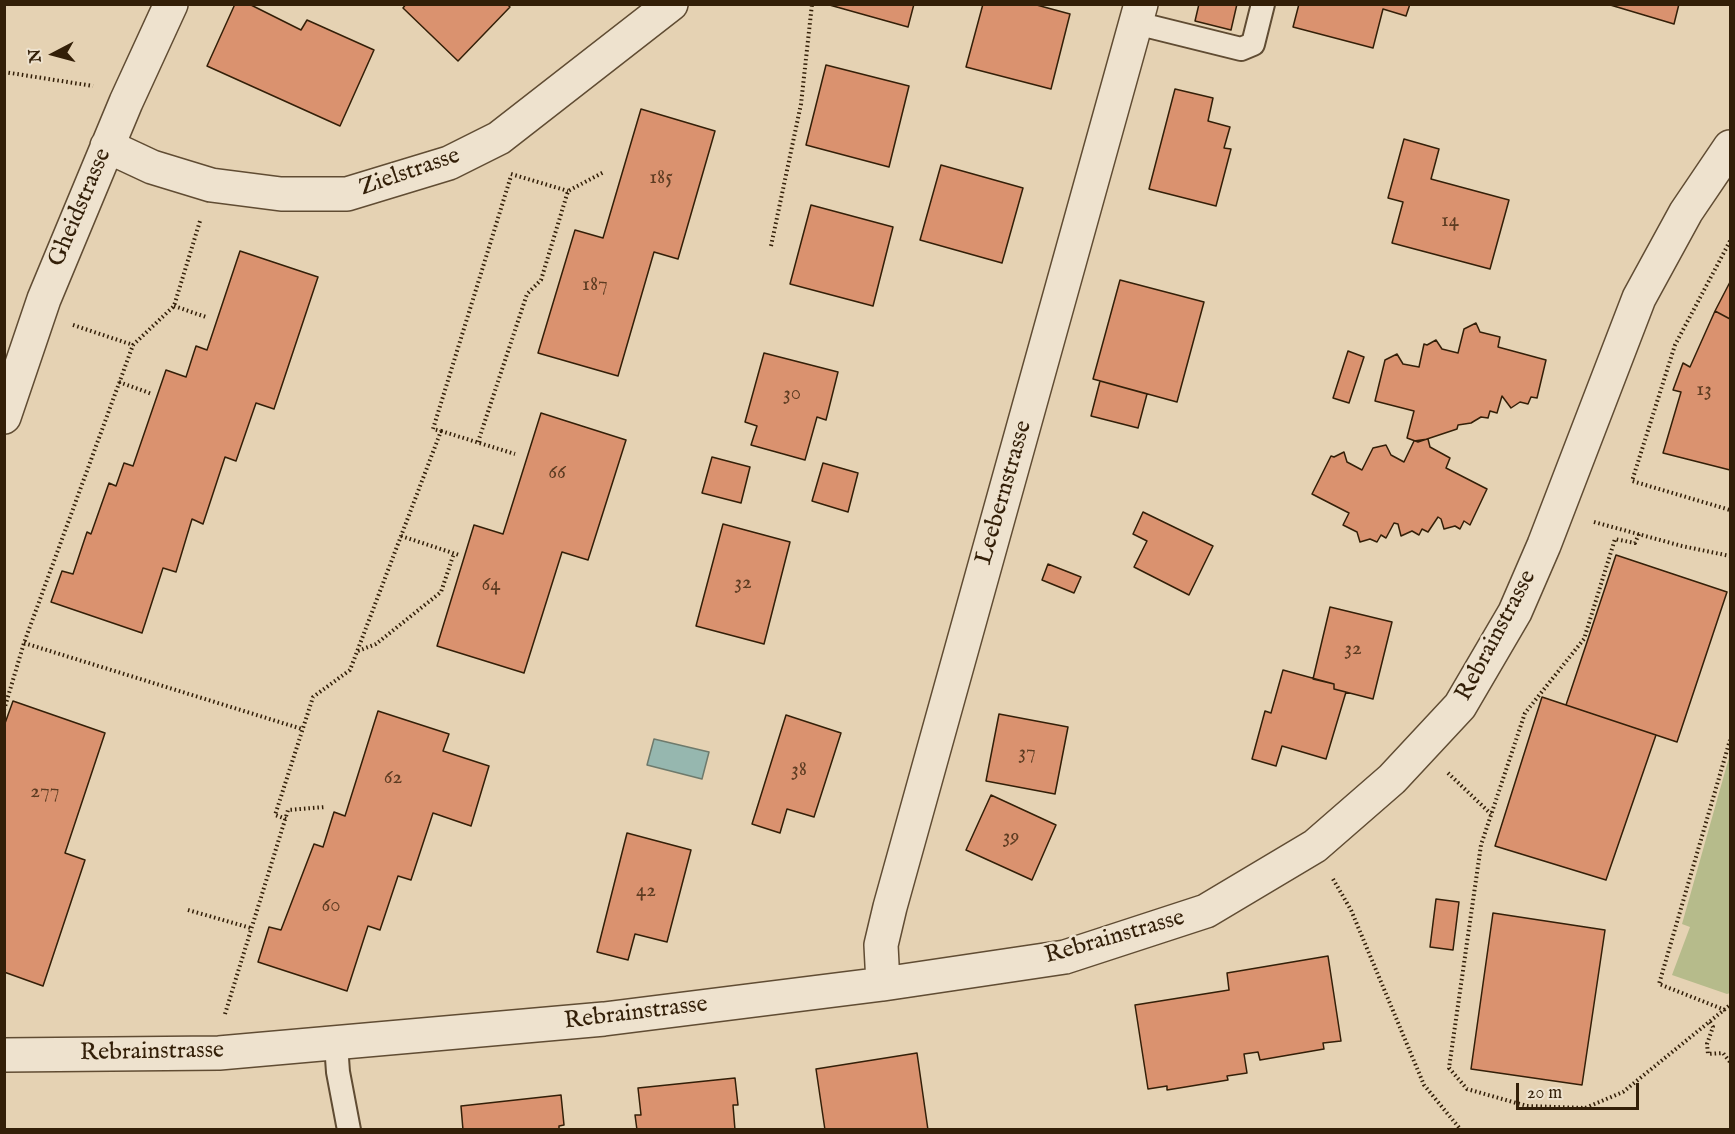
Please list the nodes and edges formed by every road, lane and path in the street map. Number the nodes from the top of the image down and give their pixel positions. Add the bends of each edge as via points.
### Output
1 (171, 4) edge
2 (671, 4) edge
3 (812, 4) edge
4 (1263, 4) edge
5 (1138, 14) edge
6 (4, 72) edge
7 (126, 102) junction
8 (499, 138) junction
9 (107, 146) junction
10 (1731, 147) edge
11 (604, 172) dead end
12 (511, 174) junction
13 (211, 185) junction
14 (568, 191) junction
15 (1731, 241) edge
16 (771, 246) dead end
17 (174, 306) junction
18 (38, 314) junction
19 (206, 317) dead end
20 (133, 345) junction
21 (119, 382) junction
22 (152, 394) dead end
23 (4, 417) edge
24 (441, 431) junction
25 (478, 442) junction
26 (515, 454) dead end
27 (1731, 510) edge
28 (1555, 512) junction
29 (1639, 534) junction
30 (401, 537) junction
31 (1731, 556) edge
32 (24, 643) junction
33 (358, 651) junction
34 (4, 710) edge
35 (302, 729) junction
36 (1731, 740) edge
37 (1457, 782) dead end
38 (325, 807) dead end
39 (1491, 814) junction
40 (286, 819) junction
41 (1315, 846) junction
42 (188, 910) dead end
43 (251, 928) junction
44 (883, 984) junction
45 (1731, 1005) edge
46 (1725, 1010) junction
47 (1710, 1022) junction
48 (336, 1044) junction
49 (219, 1053) junction
50 (4, 1055) edge
51 (1731, 1062) edge
52 (349, 1130) edge
53 (1461, 1130) edge

1 - 7 street, Gheidstrasse
2 - 8 street, Zielstrasse
3 - 16 path via 801,104
4 - 5 lane via 1253,44 1241,49
5 - 44 street, Leebernstrasse via 890,907 881,945
6 - 7 path via 90,85
7 - 9 street, Gheidstrasse
8 - 12 path
8 - 13 street, Zielstrasse via 449,163 347,194 281,194
9 - 13 street, Zielstrasse via 152,167
9 - 18 street, Gheidstrasse
10 - 28 street, Rebrainstrasse via 1686,212 1639,298
11 - 14 path
12 - 14 path
12 - 24 path via 433,429
13 - 17 path
14 - 25 path via 541,279 527,294
15 - 27 path via 1675,345 1632,481
17 - 19 path
17 - 20 path
18 - 20 path
18 - 23 street, Gheidstrasse
20 - 21 path
21 - 22 path
21 - 32 path
24 - 25 path
24 - 30 path
25 - 26 path
28 - 29 path
28 - 41 street, Rebrainstrasse via 1515,612 1460,706 1392,778
29 - 31 path
29 - 39 path via 1635,543 1616,539 1584,639 1525,713
30 - 33 path
30 - 33 path via 456,554 441,592 376,644
32 - 34 path
32 - 35 path
33 - 35 path via 350,670 314,697
35 - 40 path via 276,815
36 - 46 path via 1659,984
37 - 39 path
38 - 40 path via 288,810
39 - 47 path via 1480,845 1449,1068 1467,1089 1527,1106 1585,1108 1623,1092
40 - 43 path
41 - 44 street, Rebrainstrasse via 1206,911 1065,957
41 - 53 path via 1351,910 1424,1085
42 - 43 path
43 - 49 path via 220,1029
44 - 48 street, Rebrainstrasse via 604,1019
45 - 46 path
46 - 47 path
47 - 51 path via 1713,1027 1708,1054 1724,1053
48 - 49 street, Rebrainstrasse
48 - 52 lane
49 - 50 street, Rebrainstrasse

